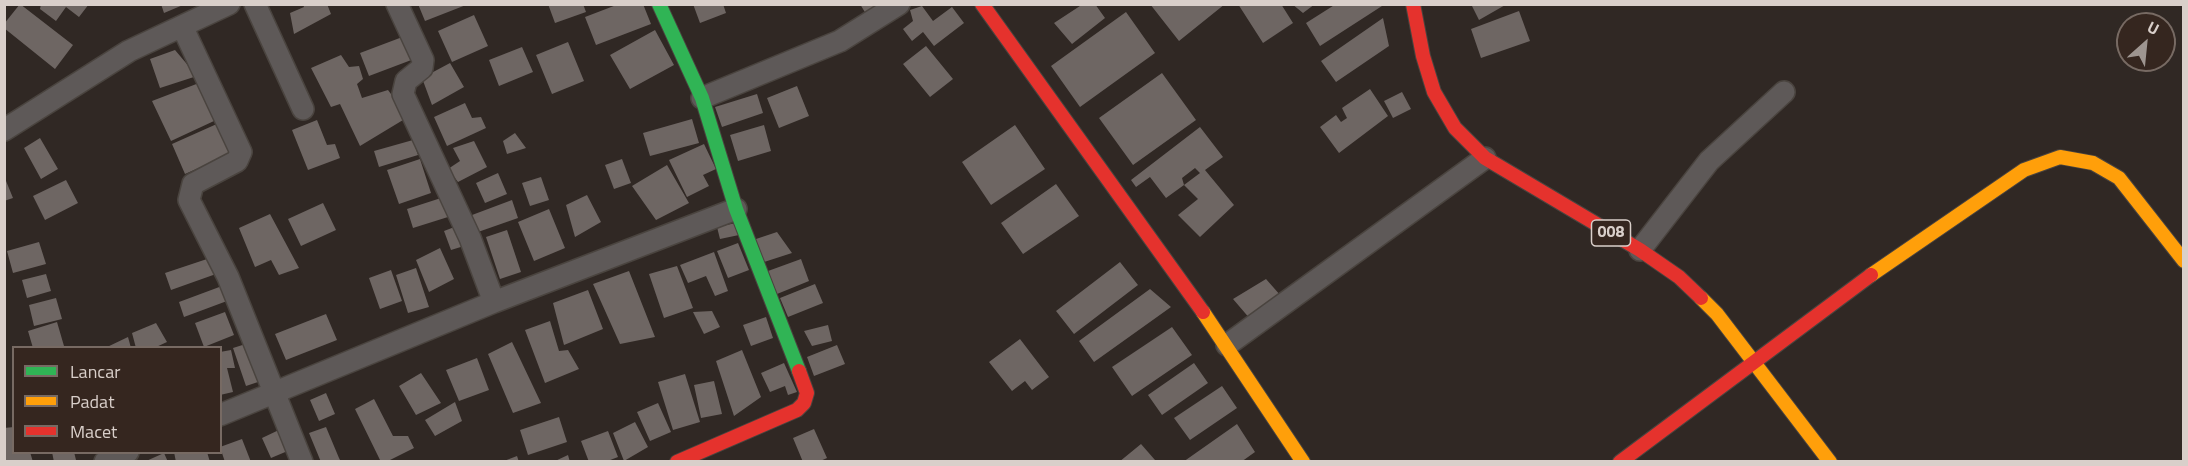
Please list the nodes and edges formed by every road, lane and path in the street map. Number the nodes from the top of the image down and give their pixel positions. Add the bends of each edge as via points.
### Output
1 (229, 4) edge
2 (255, 4) edge
3 (397, 4) edge
4 (659, 4) edge
5 (899, 4) edge
6 (982, 4) edge
7 (1413, 4) edge
8 (182, 26) junction
9 (1784, 92) dead end
10 (702, 98) junction
11 (303, 109) dead end
12 (4, 130) edge
13 (1485, 158) junction
14 (736, 209) junction
15 (1640, 250) junction
16 (2184, 261) edge
17 (494, 302) junction
18 (1227, 345) junction
19 (1755, 361) junction
20 (274, 394) junction
21 (222, 414) edge
22 (125, 454) edge
23 (105, 462) edge
24 (303, 462) edge
25 (677, 462) edge
26 (1303, 462) edge
27 (1620, 462) edge
28 (1830, 462) edge

1 - 8 street
2 - 11 street
3 - 17 street via 423,60 422,68 406,81 403,94 470,238
4 - 10 street
5 - 10 street via 840,41
6 - 18 street
7 - 13 street, 008 via 1434,92 1455,128
8 - 12 street via 129,51
8 - 20 street via 241,152 237,161 193,184 189,200 228,277
9 - 15 street via 1708,162
10 - 14 street
13 - 15 street, 008
13 - 18 street
14 - 17 street
14 - 25 street via 807,393 797,410
15 - 19 street, 008 via 1679,277 1717,314
16 - 19 street via 2119,178 2093,163 2060,157 2046,159 1883,267
17 - 20 street
18 - 26 street
19 - 27 street
19 - 28 street, 008
20 - 21 street
20 - 24 street
22 - 23 street

